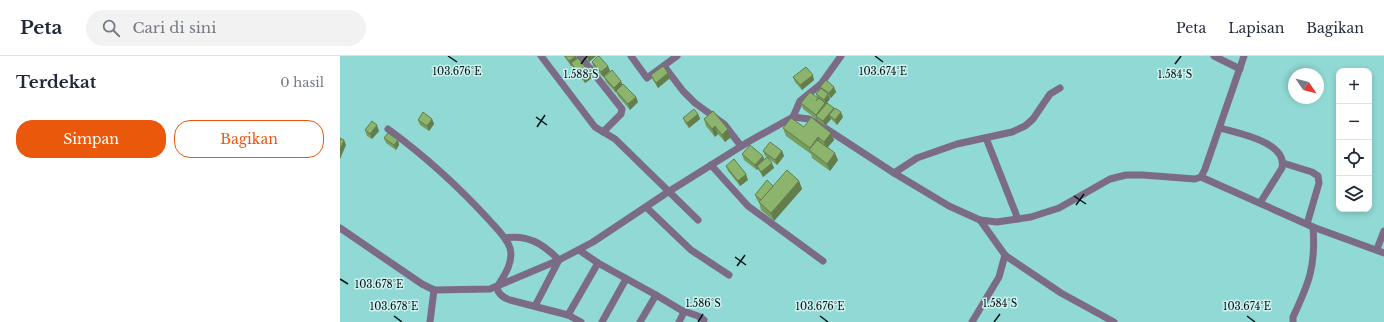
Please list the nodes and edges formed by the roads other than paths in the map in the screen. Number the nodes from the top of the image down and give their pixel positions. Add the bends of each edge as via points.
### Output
1 (541, 56) edge
2 (580, 56) edge
3 (631, 56) edge
4 (677, 56) edge
5 (841, 56) edge
6 (1214, 56) edge
7 (1244, 56) edge
8 (664, 66) junction
9 (1240, 69) junction
10 (1060, 88) dead end
11 (793, 117) junction
12 (1220, 128) junction
13 (388, 129) dead end
14 (603, 132) junction
15 (986, 138) junction
16 (741, 146) junction
17 (1283, 163) junction
18 (711, 165) junction
19 (894, 173) junction
20 (1201, 177) junction
21 (668, 192) junction
22 (1260, 203) junction
23 (646, 207) junction
24 (1018, 219) junction
25 (698, 220) dead end
26 (980, 220) junction
27 (1310, 226) junction
28 (340, 228) edge
29 (1384, 231) edge
30 (505, 238) junction
31 (1377, 249) junction
32 (579, 250) junction
33 (1384, 253) edge
34 (1005, 254) junction
35 (559, 260) junction
36 (823, 261) dead end
37 (598, 263) junction
38 (729, 275) dead end
39 (626, 279) junction
40 (497, 287) junction
41 (434, 290) junction
42 (656, 295) junction
43 (535, 306) junction
44 (684, 312) junction
45 (568, 315) junction
46 (704, 320) dead end
47 (430, 322) edge
48 (581, 322) edge
49 (602, 322) edge
50 (640, 322) edge
51 (679, 322) edge
52 (972, 322) edge
53 (1114, 322) edge
54 (1293, 322) edge

1 - 14 street via 596,127
2 - 14 street via 622,109
3 - 8 street via 647,78
4 - 8 street
5 - 11 street via 821,84 800,102
6 - 9 street
7 - 9 street
8 - 16 street via 683,91 724,124
9 - 12 street
10 - 15 street via 1050,94 1025,126
11 - 16 street
11 - 19 street via 809,119 822,126
12 - 17 street via 1255,138 1271,146 1278,152
12 - 20 street
13 - 30 street via 441,172 474,203
14 - 21 street via 615,139
15 - 19 street via 957,144 917,158
15 - 24 street
16 - 18 street
17 - 22 street via 1279,174
17 - 27 street via 1318,176 1319,183
18 - 21 street
18 - 36 street via 748,206
19 - 26 street via 949,206
20 - 22 street
20 - 24 street via 1195,179 1126,175 1110,180 1058,208
21 - 23 street
21 - 25 street
22 - 27 street
23 - 32 street
23 - 38 street via 691,250
24 - 26 street via 997,222
26 - 34 street
27 - 31 street
27 - 54 street via 1314,258 1311,276
28 - 41 street
29 - 31 street
30 - 35 street via 523,237 535,241
30 - 40 street via 511,257 508,269
31 - 33 street
32 - 35 street
32 - 37 street
34 - 52 street via 999,277
34 - 53 street via 1048,285
35 - 40 street
35 - 43 street
37 - 39 street
37 - 45 street
39 - 42 street
39 - 49 street
40 - 41 street
40 - 43 street via 497,291 504,298
41 - 47 street
42 - 44 street
42 - 50 street
43 - 45 street
44 - 46 street
44 - 51 street
45 - 48 street

